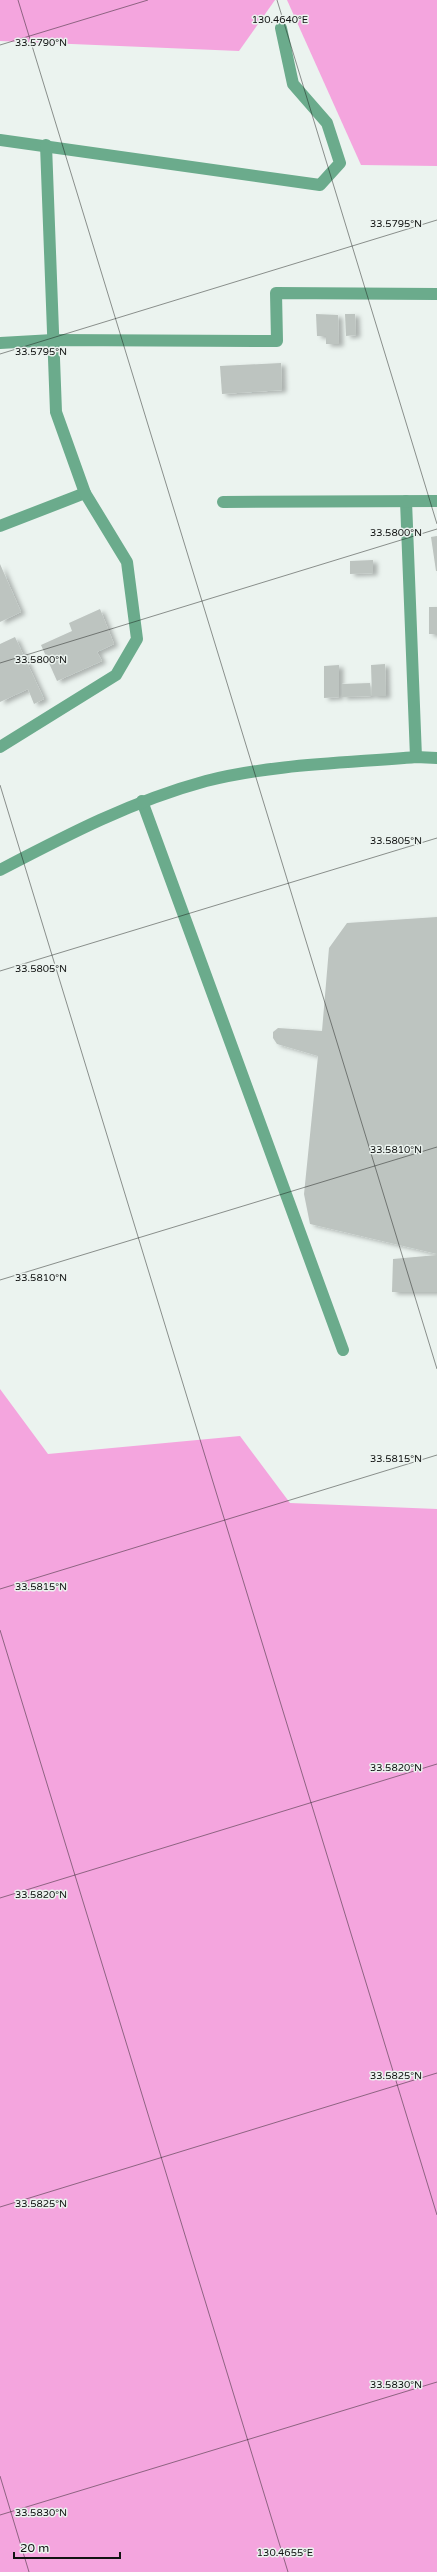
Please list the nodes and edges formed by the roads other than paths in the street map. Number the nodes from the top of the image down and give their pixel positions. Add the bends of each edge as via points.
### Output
1 (281, 28) dead end
2 (0, 140) edge
3 (46, 145) junction
4 (437, 294) edge
5 (53, 340) junction
6 (0, 343) edge
7 (85, 494) junction
8 (406, 501) junction
9 (437, 501) edge
10 (223, 502) dead end
11 (0, 526) edge
12 (0, 747) edge
13 (416, 757) junction
14 (437, 758) edge
15 (142, 801) junction
16 (0, 870) edge
17 (343, 1350) dead end

1 - 3 street via 292,84 327,123 340,163 320,185
2 - 3 street
3 - 5 street
4 - 5 street via 276,293 277,341
5 - 6 street
5 - 7 street via 56,412
7 - 11 street
7 - 12 street via 126,562 137,639 116,676
8 - 9 street
8 - 10 street
8 - 13 street
13 - 14 street
13 - 15 street via 266,770 206,781
15 - 16 street via 87,824
15 - 17 street

